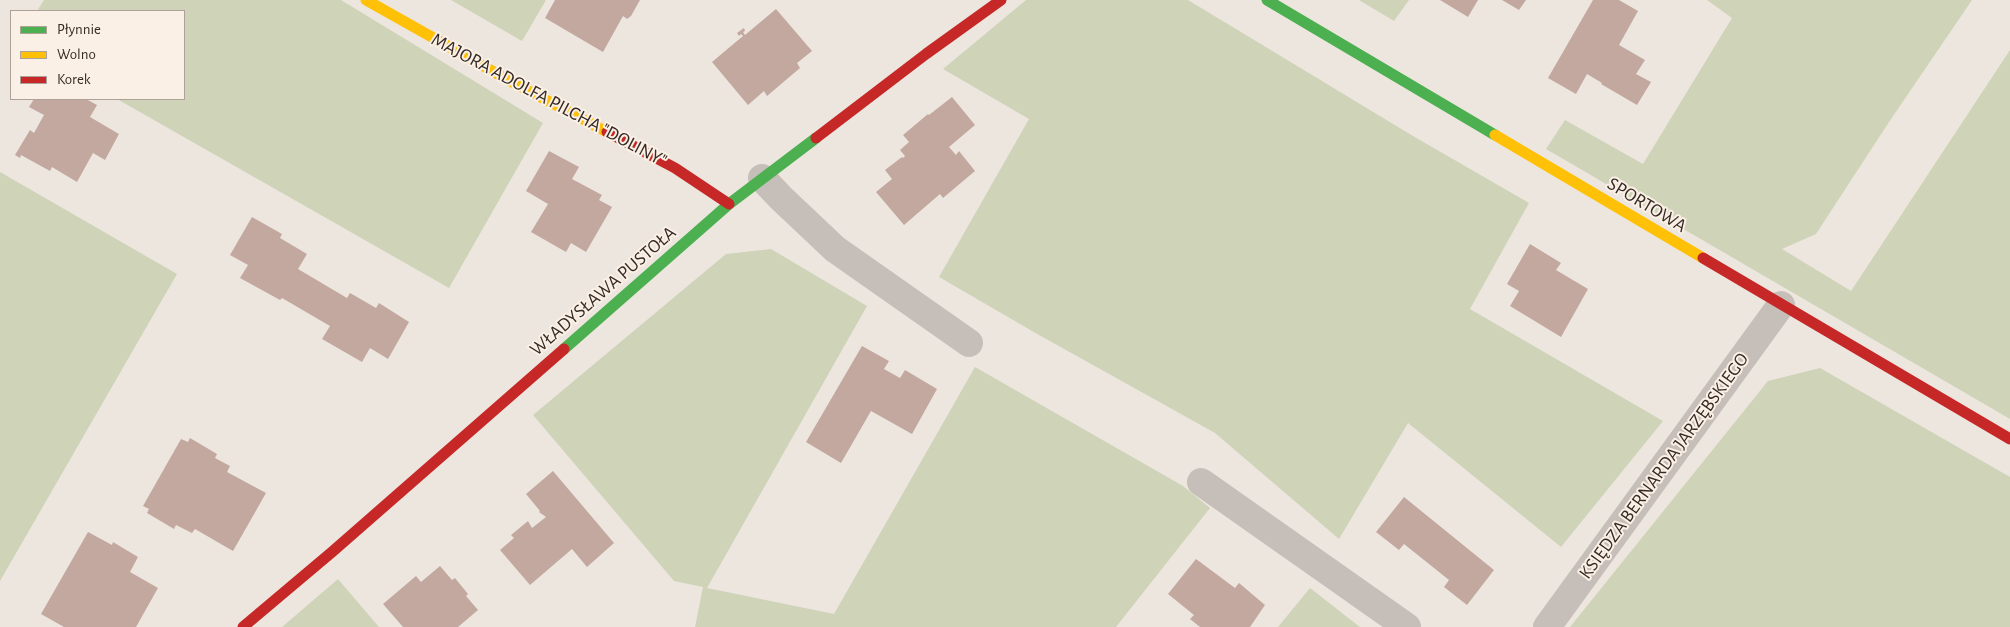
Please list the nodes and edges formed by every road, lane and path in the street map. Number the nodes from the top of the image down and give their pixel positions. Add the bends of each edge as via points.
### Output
1 (366, 0) edge
2 (1001, 0) edge
3 (1267, 0) edge
4 (762, 178) junction
5 (729, 204) junction
6 (1781, 305) junction
7 (969, 343) dead end
8 (2010, 439) edge
9 (1200, 482) dead end
10 (242, 627) edge
11 (1407, 627) edge
12 (1547, 627) edge

1 - 5 street, MAJORA ADOLFA PILCHA "DOLINY" via 675,168
2 - 4 street, WŁADYSŁAWA PUSTOŁA
3 - 6 street, SPORTOWA
4 - 5 street, WŁADYSŁAWA PUSTOŁA
4 - 7 street via 835,249
5 - 10 street, WŁADYSŁAWA PUSTOŁA
6 - 8 street, SPORTOWA
6 - 12 street, KSIĘDZA BERNARDA JARZĘBSKIEGO
9 - 11 street

